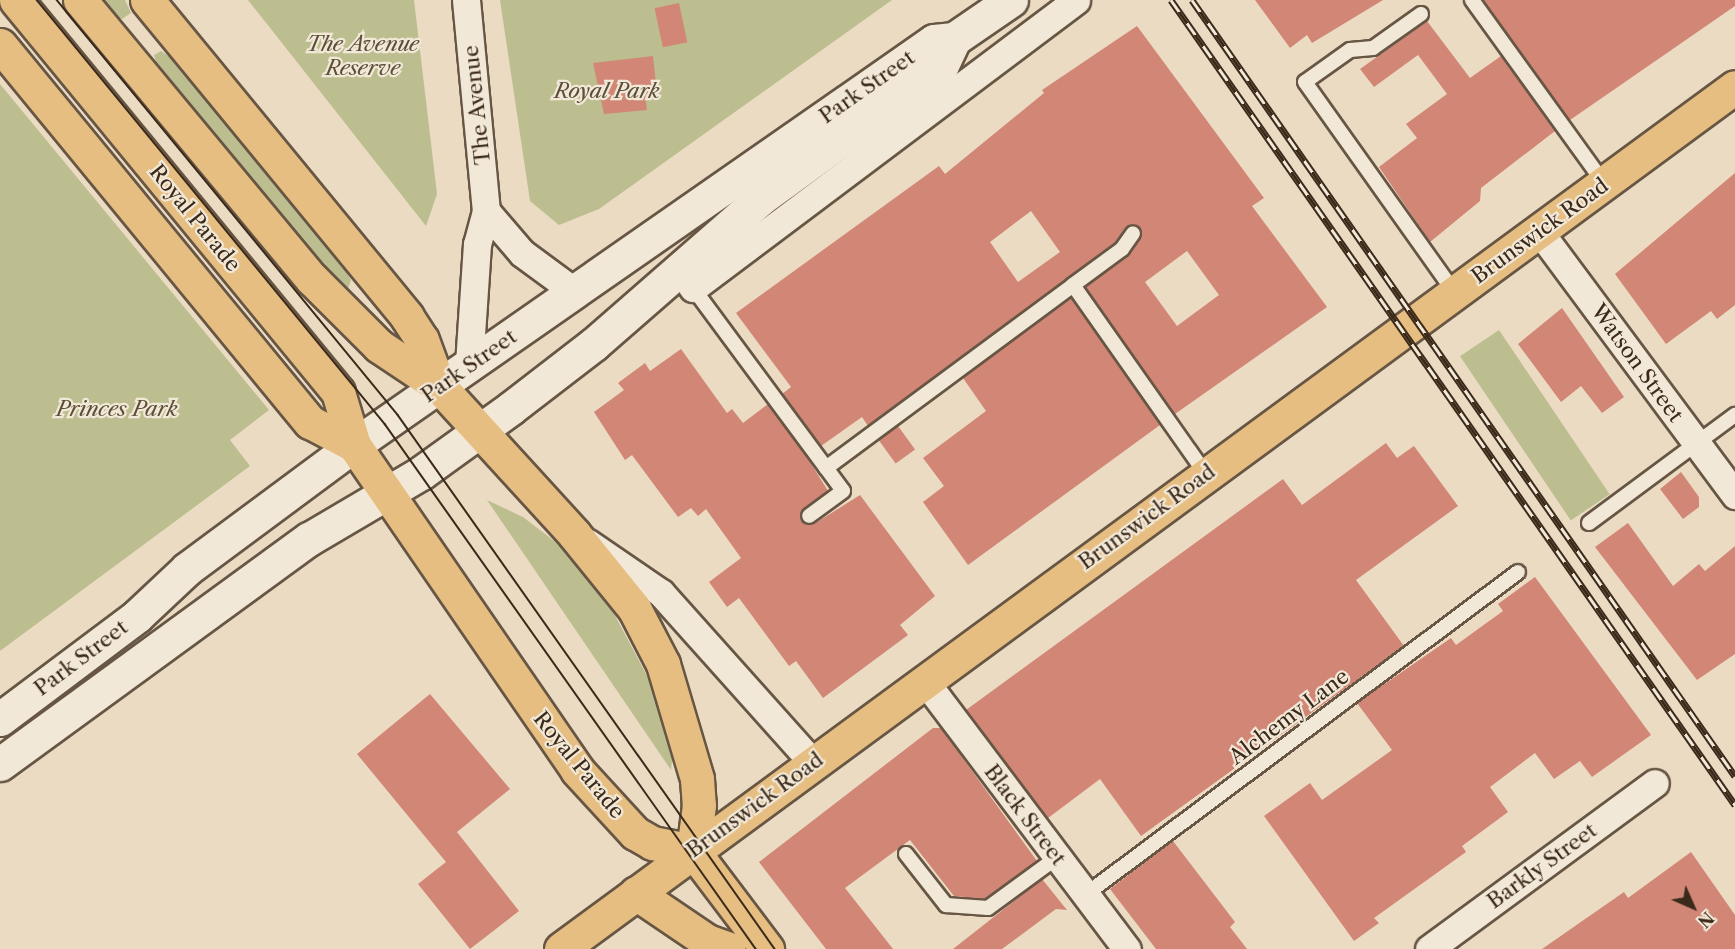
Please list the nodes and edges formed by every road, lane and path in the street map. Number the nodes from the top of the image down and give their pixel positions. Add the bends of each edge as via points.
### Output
1 (16, 0) edge
2 (80, 0) edge
3 (466, 0) edge
4 (1011, 0) edge
5 (1076, 0) edge
6 (1472, 0) edge
7 (154, 9) edge
8 (1421, 14) dead end
9 (954, 39) junction
10 (0, 45) edge
11 (121, 50) junction
12 (82, 81) junction
13 (1735, 87) edge
14 (51, 106) junction
15 (1604, 183) junction
16 (486, 211) junction
17 (1539, 231) junction
18 (1133, 233) dead end
19 (687, 279) junction
20 (1073, 285) junction
21 (575, 291) junction
22 (1455, 293) junction
23 (469, 365) junction
24 (439, 386) junction
25 (1735, 415) edge
26 (479, 432) junction
27 (1696, 443) junction
28 (354, 446) junction
29 (825, 468) junction
30 (1206, 474) junction
31 (388, 495) junction
32 (1735, 495) edge
33 (809, 516) dead end
34 (1589, 523) dead end
35 (574, 534) junction
36 (1518, 572) dead end
37 (137, 616) junction
38 (160, 646) junction
39 (63, 672) junction
40 (924, 680) junction
41 (84, 703) junction
42 (0, 719) edge
43 (813, 763) junction
44 (0, 764) edge
45 (1655, 783) dead end
46 (693, 851) junction
47 (906, 854) dead end
48 (1056, 858) junction
49 (636, 893) junction
50 (1085, 894) junction
51 (561, 949) edge
52 (729, 949) edge
53 (767, 949) edge
54 (1127, 949) edge
55 (1429, 949) edge

1 - 12 main road, Royal Parade
2 - 11 main road
3 - 16 street, The Avenue
4 - 9 street, Park Street
5 - 19 street, Park Street
6 - 15 lane
7 - 11 main road
7 - 24 main road via 407,317 422,340
8 - 22 lane via 1373,48 1350,50 1305,81
9 - 19 street, Park Street via 941,67 760,200
9 - 21 street, Park Street via 934,41
10 - 14 main road, Royal Parade
11 - 24 main road via 312,279 379,346
12 - 14 main road
12 - 28 main road, Royal Parade via 338,392
13 - 15 main road, Brunswick Road
14 - 28 main road, Royal Parade via 310,422
15 - 17 main road, Brunswick Road
16 - 21 street via 522,253
16 - 23 street, The Avenue via 477,244
17 - 22 main road, Brunswick Road
17 - 27 street, Watson Street
18 - 20 lane via 1122,249
19 - 26 street, Park Street
19 - 29 lane
20 - 29 lane
20 - 30 lane
21 - 23 street, Park Street
22 - 30 main road, Brunswick Road
23 - 24 street, Park Street
24 - 26 main road
24 - 28 street, Park Street
25 - 27 lane
26 - 31 street, Park Street
26 - 35 main road
27 - 32 street, Watson Street
27 - 34 lane
28 - 31 main road, Royal Parade
28 - 37 street, Park Street via 187,570
29 - 33 lane via 843,491
30 - 40 main road, Brunswick Road
31 - 38 street, Park Street via 321,531
31 - 46 main road, Royal Parade via 458,603 587,783 635,833 652,843
35 - 43 street via 661,593
35 - 46 main road via 634,608 666,674 699,795
36 - 50 lane, Alchemy Lane
37 - 38 street
37 - 39 street, Park Street
38 - 41 street, Park Street
39 - 41 street
39 - 42 street, Park Street
40 - 43 main road, Brunswick Road
40 - 48 street, Black Street
41 - 44 street, Park Street
43 - 46 main road, Brunswick Road
45 - 55 street, Barkly Street
46 - 49 main road, Brunswick Road
46 - 53 main road
47 - 48 lane via 946,905 988,908
48 - 50 street, Black Street
49 - 51 main road, Brunswick Road
49 - 52 main road via 707,941
50 - 54 street, Black Street

